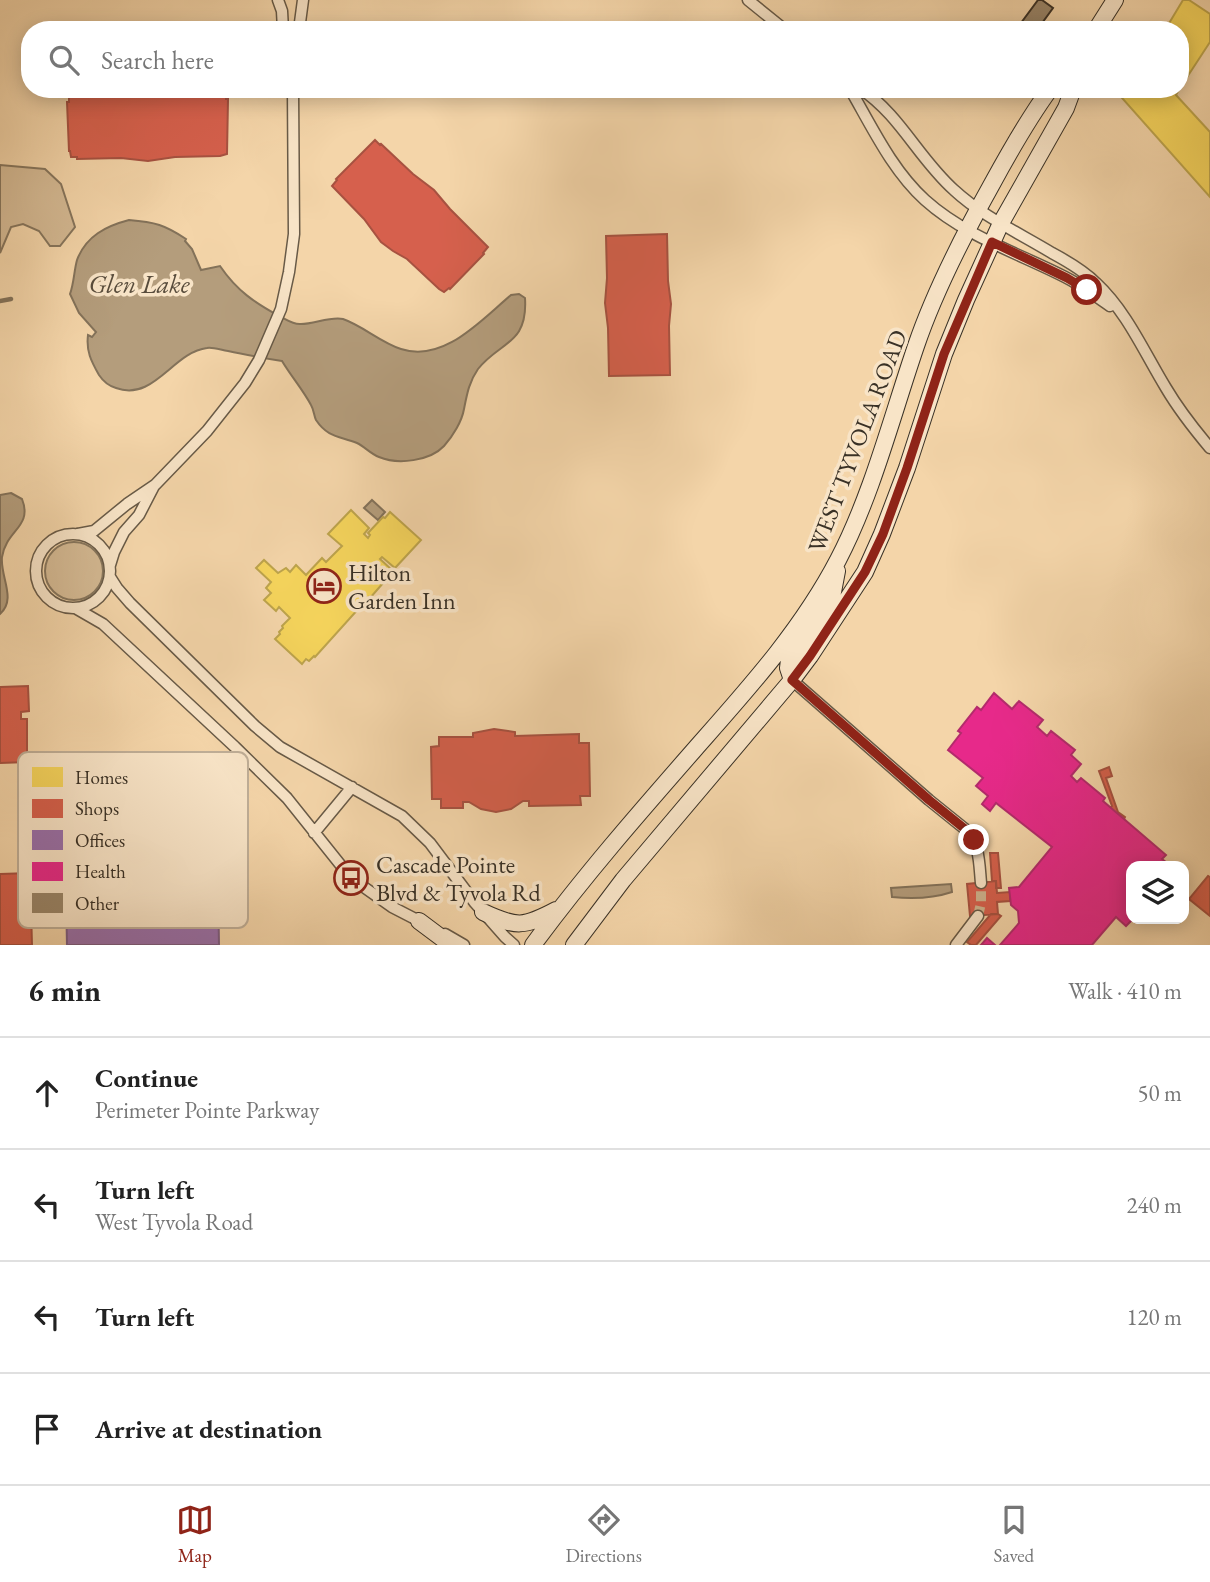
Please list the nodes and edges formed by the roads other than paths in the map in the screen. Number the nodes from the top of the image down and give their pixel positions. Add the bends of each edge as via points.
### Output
1 (278, 0) edge
2 (303, 0) edge
3 (748, 0) edge
4 (1115, 0) edge
5 (282, 21) edge
6 (300, 21) edge
7 (774, 21) edge
8 (1102, 21) edge
9 (293, 98) edge
10 (855, 98) edge
11 (873, 98) edge
12 (1044, 98) edge
13 (1070, 98) edge
14 (977, 210) junction
15 (1002, 223) junction
16 (967, 230) junction
17 (992, 242) junction
18 (1124, 316) junction
19 (1210, 448) edge
20 (155, 485) junction
21 (78, 534) junction
22 (839, 558) junction
23 (110, 571) junction
24 (77, 609) junction
25 (792, 680) junction
26 (240, 752) edge
27 (248, 760) edge
28 (352, 787) junction
29 (314, 833) junction
30 (981, 883) tunnel mouth
31 (561, 907) junction
32 (483, 912) junction
33 (978, 916) tunnel mouth
34 (419, 920) junction
35 (578, 941) edge
36 (451, 945) edge
37 (464, 945) edge
38 (514, 945) edge
39 (533, 945) edge
40 (956, 945) edge

1 - 5 street
2 - 6 street
3 - 7 street
4 - 8 main road
9 - 20 street via 294,234 276,322 252,372 207,431
10 - 16 street via 909,183
11 - 14 street via 933,169
12 - 14 main road, WEST TYVOLA ROAD
13 - 15 main road, WEST TYVOLA ROAD
14 - 15 street
14 - 16 main road, WEST TYVOLA ROAD
15 - 17 main road, WEST TYVOLA ROAD
15 - 18 street via 1095,282
16 - 17 street
16 - 22 main road, WEST TYVOLA ROAD via 917,343 857,519
17 - 18 street via 1067,278
17 - 25 main road, WEST TYVOLA ROAD via 944,354 907,468 865,572
18 - 19 street via 1180,411
20 - 21 street via 94,531
20 - 23 street via 124,532
21 - 23 street via 99,545
21 - 24 street via 46,545 36,569 42,593 64,608
22 - 25 main road via 833,592 789,660
22 - 31 main road, WEST TYVOLA ROAD via 797,627 761,674
23 - 24 street via 100,597
23 - 28 street via 130,603 256,726 280,747
24 - 26 street via 103,624
25 - 30 street via 965,829 979,856
25 - 35 main road, WEST TYVOLA ROAD via 622,880
27 - 29 street
28 - 29 street
28 - 32 street via 402,816 430,843
29 - 34 street via 351,878
31 - 32 main road via 531,923 517,924
31 - 39 main road, WEST TYVOLA ROAD
32 - 38 street
33 - 40 street
34 - 36 main road
34 - 37 street

